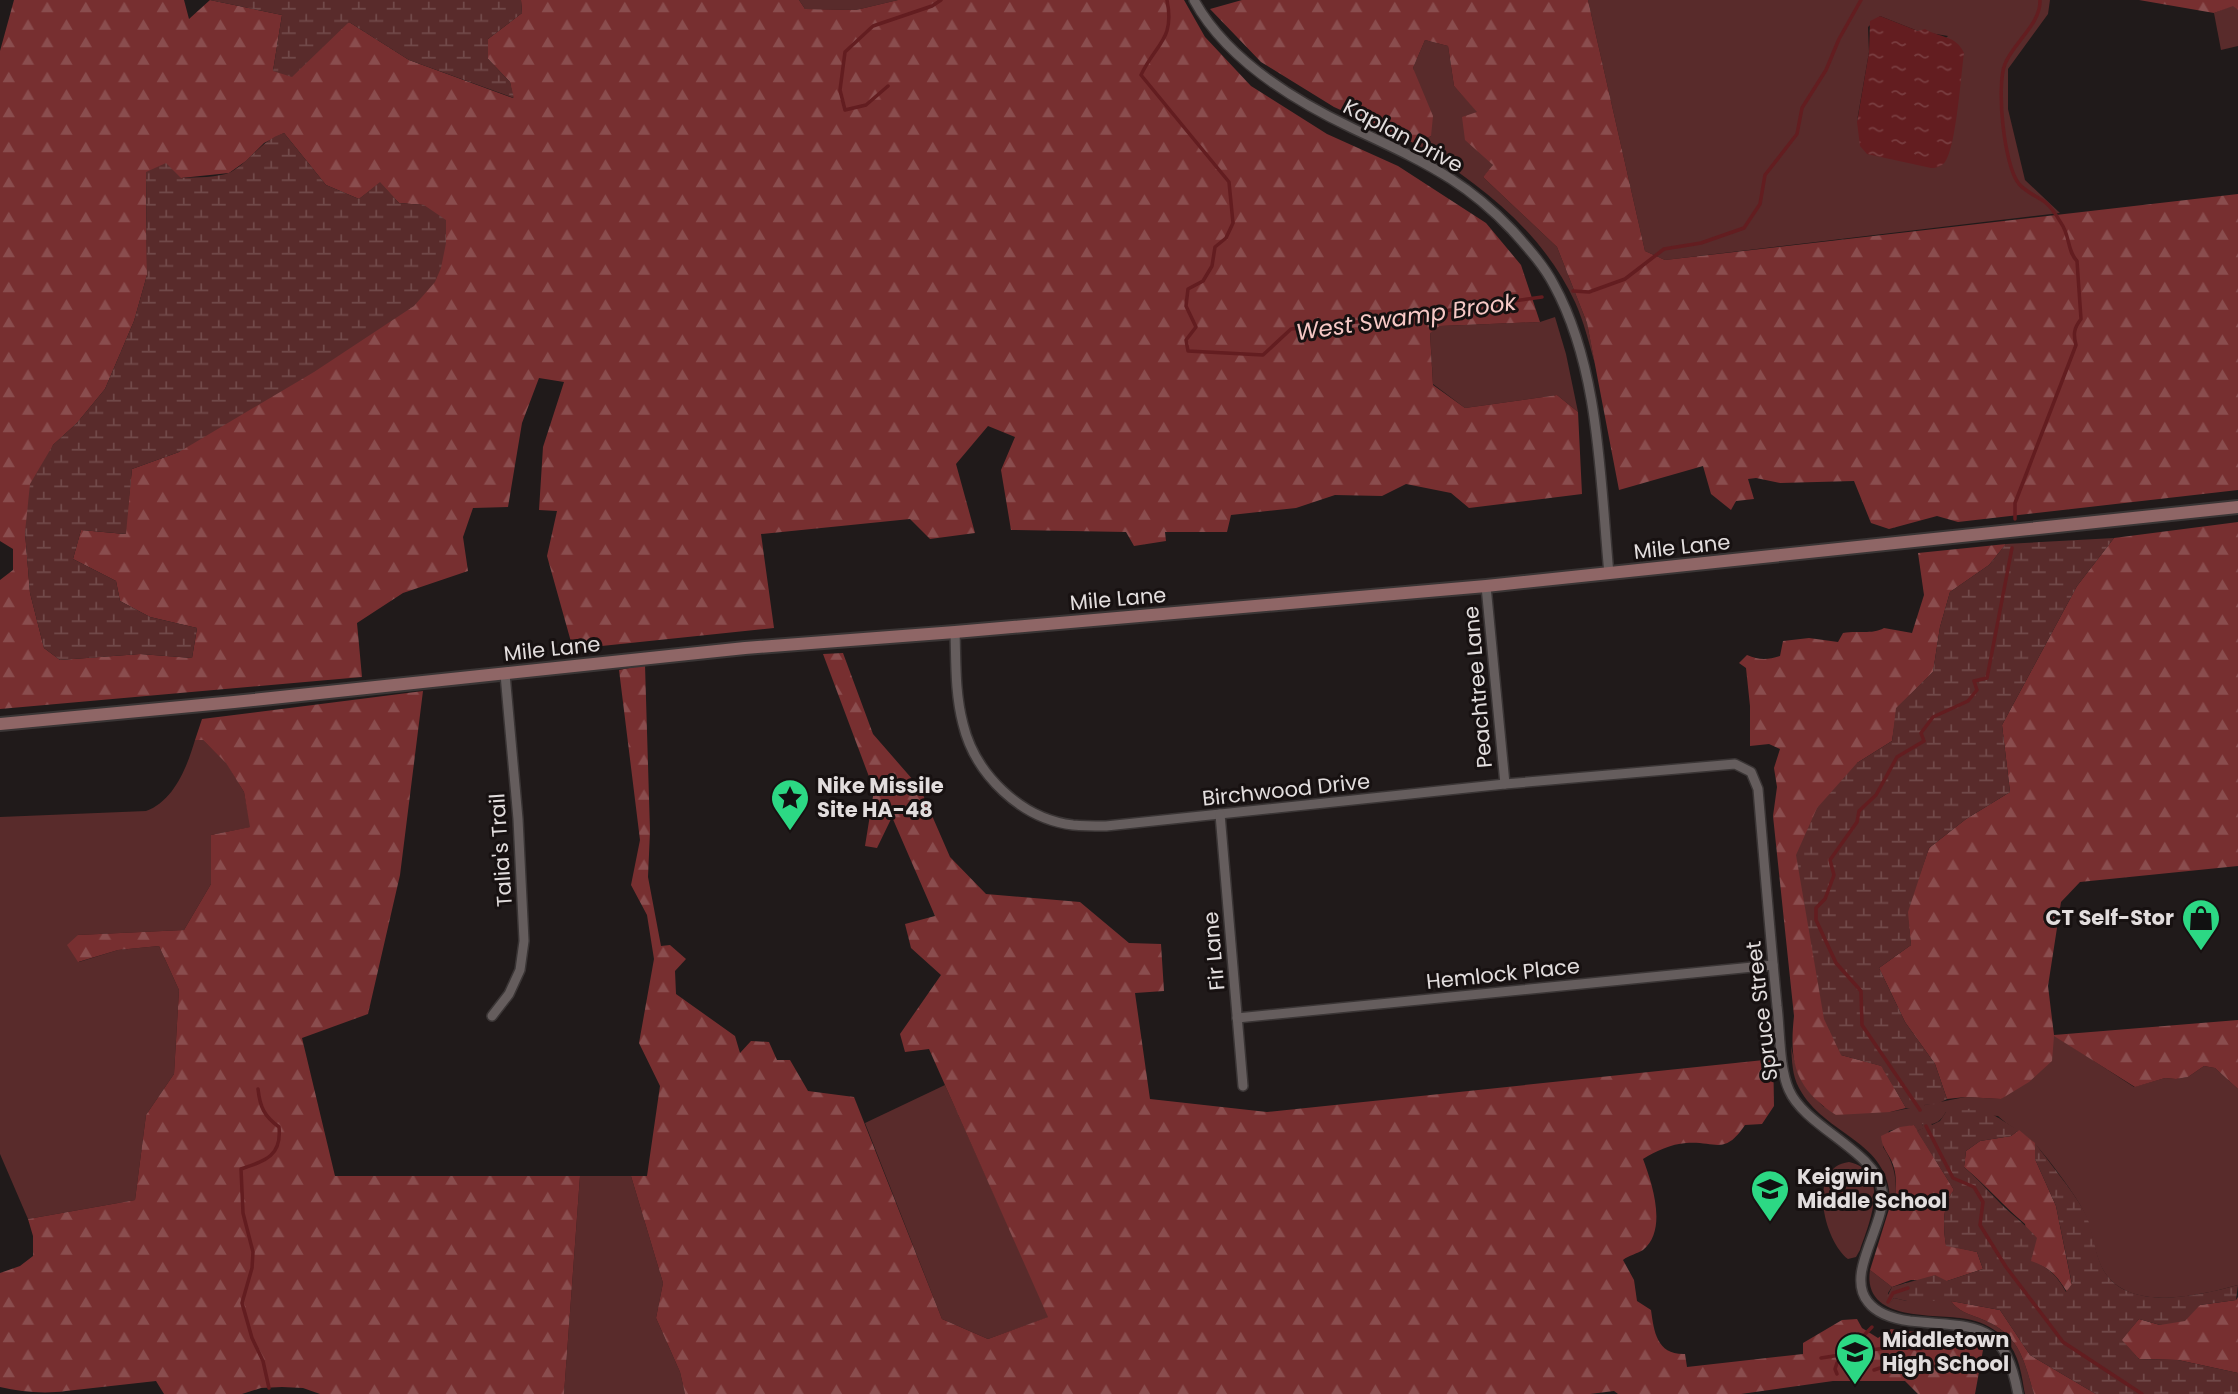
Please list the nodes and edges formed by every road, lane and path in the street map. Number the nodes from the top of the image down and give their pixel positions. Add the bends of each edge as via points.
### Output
1 (1194, 0) edge
2 (2238, 507) edge
3 (1609, 574) junction
4 (1486, 586) junction
5 (955, 632) junction
6 (505, 674) junction
7 (0, 724) edge
8 (1751, 772) joint
9 (1505, 785) junction
10 (1220, 814) junction
11 (1773, 965) junction
12 (492, 1016) dead end
13 (1237, 1018) junction
14 (1243, 1086) dead end
15 (2018, 1394) edge

1 - 3 street, Kaplan Drive via 1218,34 1268,80 1315,110 1452,179 1501,219 1533,254 1564,307 1587,375
2 - 3 street, Mile Lane
3 - 4 street, Mile Lane
4 - 5 street, Mile Lane
4 - 9 street, Peachtree Lane
5 - 6 street, Mile Lane via 745,648
5 - 10 street, Birchwood Drive via 963,725 986,772 1014,800 1046,818 1071,825 1106,826
6 - 7 street, Mile Lane
6 - 12 street, Talia's Trail via 524,941 520,970
8 - 9 street, Birchwood Drive via 1735,764
8 - 11 street, Spruce Street via 1758,789
9 - 10 street, Birchwood Drive
10 - 13 street, Fir Lane
11 - 13 street, Hemlock Place
11 - 15 street, Spruce Street via 1789,1090 1806,1113 1869,1166 1881,1186 1880,1213 1861,1275 1866,1299 1889,1316 1968,1326 1993,1338 2007,1355
13 - 14 street, Fir Lane

